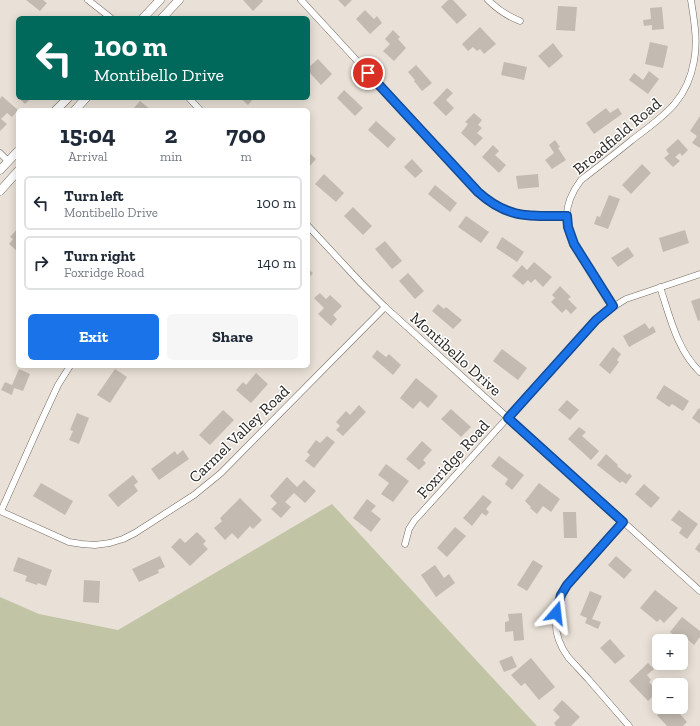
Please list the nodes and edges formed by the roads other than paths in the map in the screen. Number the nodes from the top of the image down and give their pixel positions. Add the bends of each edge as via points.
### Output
1 (88, 0) edge
2 (160, 0) edge
3 (179, 0) edge
4 (301, 0) edge
5 (488, 0) edge
6 (691, 0) edge
7 (108, 16) edge
8 (145, 16) edge
9 (164, 16) edge
10 (520, 22) dead end
11 (66, 100) edge
12 (84, 100) edge
13 (191, 100) edge
14 (58, 108) edge
15 (77, 108) edge
16 (198, 108) edge
17 (0, 153) edge
18 (16, 153) edge
19 (8, 161) junction
20 (0, 170) edge
21 (16, 173) edge
22 (0, 191) edge
23 (567, 216) junction
24 (310, 228) edge
25 (700, 274) edge
26 (660, 287) junction
27 (613, 306) junction
28 (385, 307) junction
29 (69, 368) edge
30 (700, 372) edge
31 (508, 418) junction
32 (0, 511) edge
33 (623, 522) junction
34 (405, 544) dead end
35 (700, 591) edge
36 (629, 726) edge

1 - 7 street
2 - 8 main road
3 - 9 main road
4 - 23 street via 488,201 523,216
5 - 10 street via 510,18
6 - 23 street, Broadfield Road via 696,50 690,78 679,99 665,115 581,180 569,201
11 - 14 main road
12 - 15 main road
13 - 16 street
17 - 19 street
18 - 19 main road
19 - 20 main road
21 - 22 main road
23 - 27 street, Broadfield Road via 574,244
24 - 28 street, Montibello Drive
25 - 26 street, Foxridge Road
26 - 27 street, Foxridge Road
26 - 30 street via 680,345
27 - 31 street, Foxridge Road via 596,320
28 - 31 street, Montibello Drive
28 - 32 street, Carmel Valley Road via 221,473 194,495 135,533 110,543 82,544 62,539
29 - 32 street via 58,385
31 - 33 street, Montibello Drive
31 - 34 street, Foxridge Road via 414,521
33 - 35 street, Montibello Drive
33 - 36 street via 567,585 557,607 556,631 568,656

